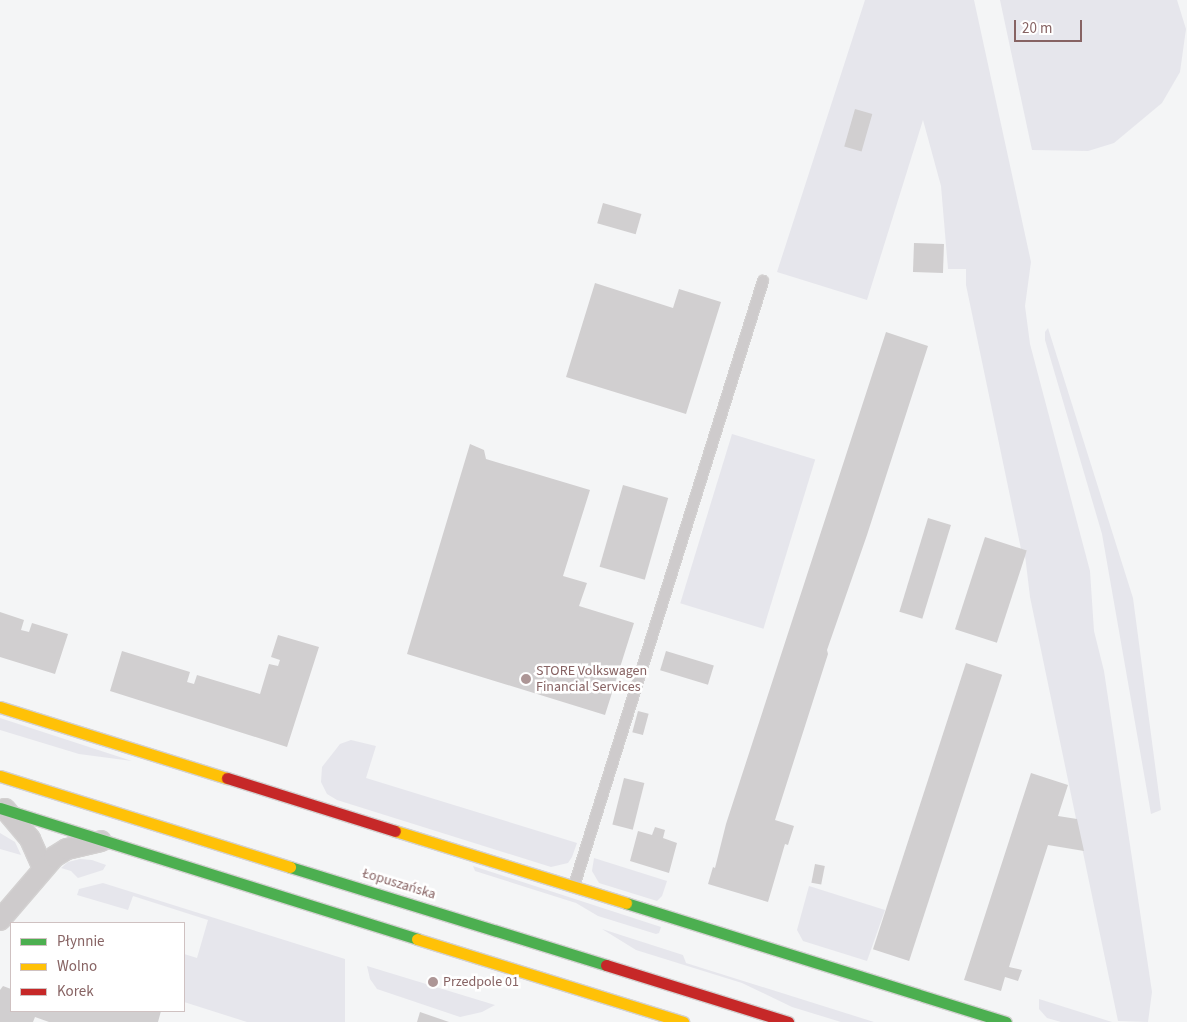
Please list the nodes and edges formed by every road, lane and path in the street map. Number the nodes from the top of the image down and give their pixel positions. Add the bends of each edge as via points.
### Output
1 (763, 282) dead end
2 (0, 707) edge
3 (0, 776) edge
4 (2, 809) edge
5 (103, 840) junction
6 (43, 868) junction
7 (573, 887) junction
8 (0, 920) edge
9 (683, 1022) edge
10 (788, 1022) edge
11 (1006, 1022) edge

1 - 7 lane
2 - 7 main road
3 - 10 main road, Łopuszańska
4 - 5 main road
4 - 6 street via 30,839
5 - 6 street via 67,849
5 - 9 main road
6 - 8 street
7 - 11 main road

